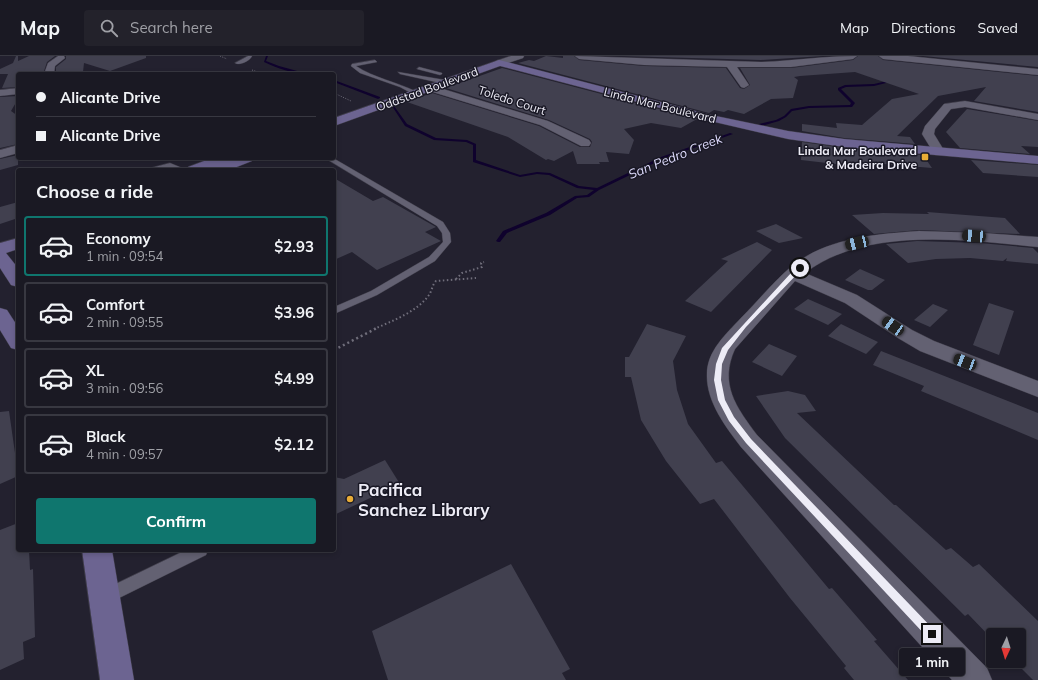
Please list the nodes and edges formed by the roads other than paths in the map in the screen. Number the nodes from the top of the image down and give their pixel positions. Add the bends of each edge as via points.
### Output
1 (250, 56) edge
2 (520, 56) edge
3 (580, 56) edge
4 (853, 56) edge
5 (883, 56) edge
6 (61, 58) dead end
7 (1013, 59) dead end
8 (375, 61) dead end
9 (237, 63) dead end
10 (499, 63) junction
11 (730, 64) junction
12 (419, 68) dead end
13 (50, 72) edge
14 (1037, 72) edge
15 (400, 73) dead end
16 (456, 78) junction
17 (428, 83) junction
18 (408, 84) dead end
19 (744, 85) dead end
20 (402, 86) junction
21 (414, 87) junction
22 (16, 91) edge
23 (0, 93) edge
24 (1038, 117) edge
25 (336, 121) edge
26 (585, 143) dead end
27 (16, 150) edge
28 (939, 152) junction
29 (0, 154) edge
30 (220, 160) edge
31 (242, 160) edge
32 (331, 160) edge
33 (1038, 160) edge
34 (156, 168) edge
35 (178, 168) edge
36 (202, 168) edge
37 (222, 168) edge
38 (16, 233) edge
39 (0, 237) edge
40 (1038, 242) edge
41 (16, 244) edge
42 (0, 249) edge
43 (0, 256) edge
44 (793, 274) junction
45 (16, 278) edge
46 (336, 310) edge
47 (0, 314) edge
48 (16, 339) edge
49 (1038, 390) edge
50 (98, 552) edge
51 (196, 552) edge
52 (105, 597) junction
53 (113, 678) edge
54 (975, 680) edge

1 - 9 lane
2 - 10 street, Oddstad Boulevard
3 - 11 street via 636,62
4 - 11 street via 791,64
5 - 14 street
6 - 13 street via 52,65
7 - 14 street
8 - 20 lane via 353,66 362,72
10 - 16 street, Oddstad Boulevard
10 - 28 street, Linda Mar Boulevard via 761,130 844,143
11 - 19 street
12 - 16 lane
15 - 17 lane
16 - 17 street, Oddstad Boulevard via 445,82
17 - 21 street, Oddstad Boulevard
17 - 26 street, Toledo Court via 544,123
18 - 20 lane
20 - 21 lane
21 - 25 street, Oddstad Boulevard
22 - 23 street
24 - 28 street via 965,104 948,106 929,128 928,134
27 - 29 street
28 - 33 street, Linda Mar Boulevard
30 - 36 street
31 - 37 street
32 - 46 lane via 440,224 446,233 447,242 432,259 374,293
34 - 35 lane via 170,165
38 - 39 street
40 - 44 street via 952,235 876,240 825,253
41 - 42 street
43 - 45 street
44 - 49 street via 851,299 927,346
44 - 54 street via 734,336 725,349 719,364 717,380 721,400 749,441
47 - 48 street
50 - 52 street
51 - 52 lane
52 - 53 street

